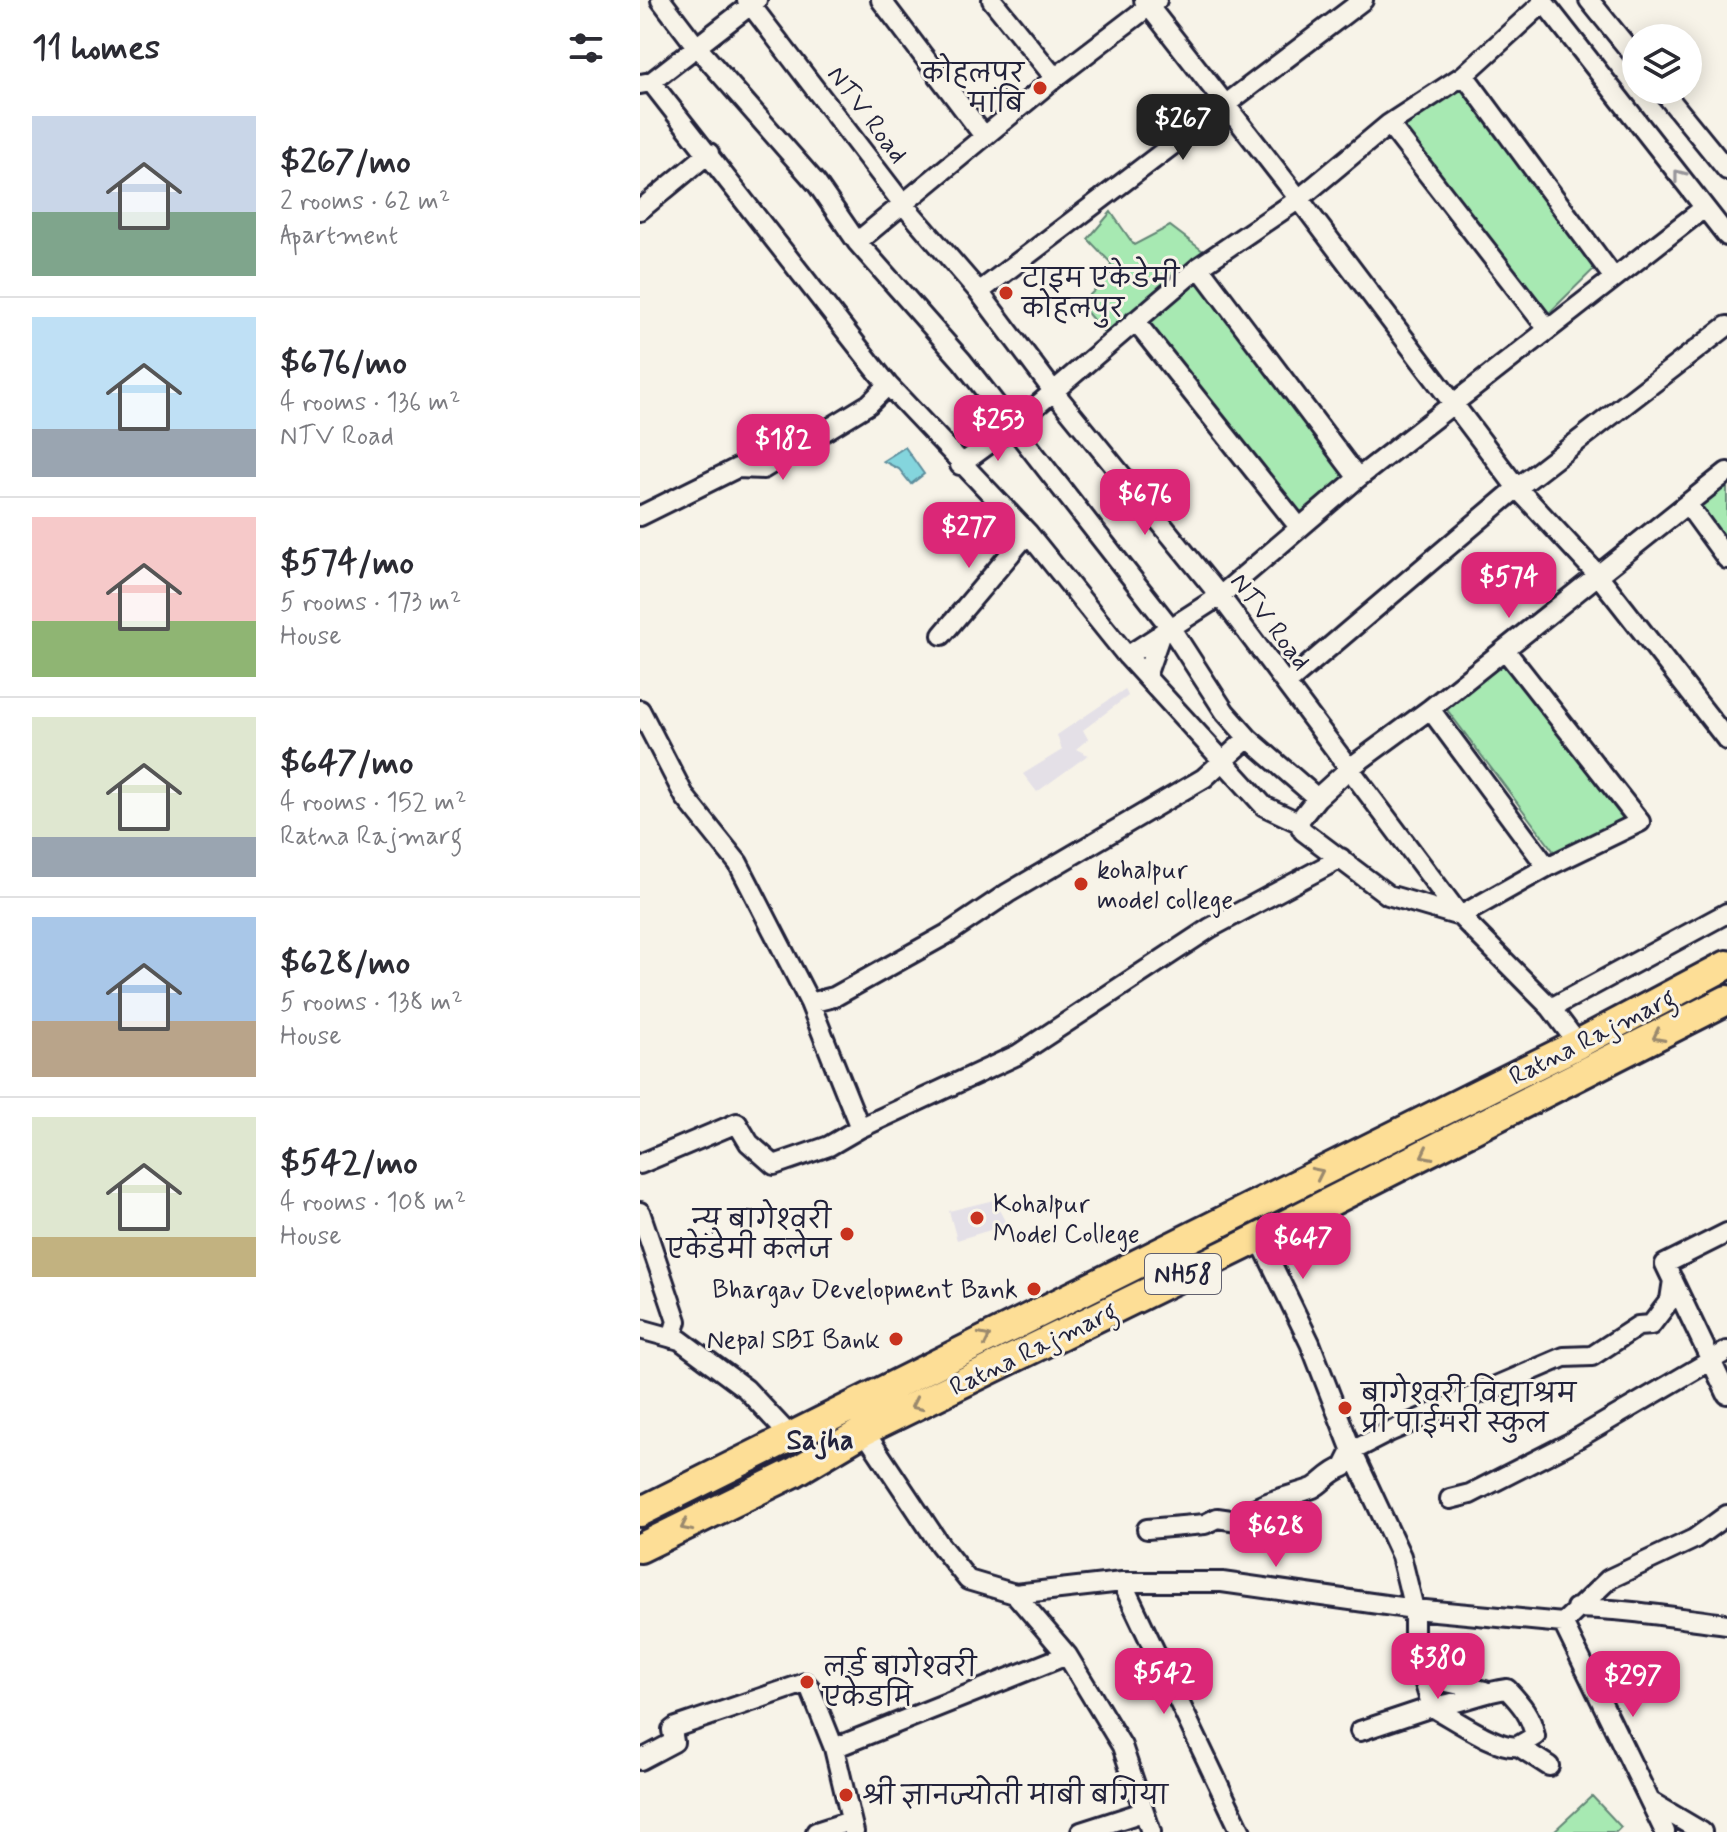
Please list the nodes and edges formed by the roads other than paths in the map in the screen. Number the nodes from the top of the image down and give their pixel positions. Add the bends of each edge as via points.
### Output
1 (661, 0) edge
2 (881, 0) edge
3 (992, 0) edge
4 (1363, 0) edge
5 (1589, 0) edge
6 (1542, 1) edge
7 (752, 2) edge
8 (1150, 2) edge
9 (1622, 41) edge
10 (696, 46) junction
11 (1464, 75) junction
12 (1055, 78) junction
13 (645, 83) edge
14 (1224, 104) junction
15 (1673, 104) edge
16 (1389, 124) junction
17 (984, 136) junction
18 (709, 153) junction
19 (1727, 170) edge
20 (1299, 199) junction
21 (903, 204) junction
22 (1704, 208) junction
23 (640, 210) edge
24 (1727, 236) edge
25 (857, 242) junction
26 (1199, 267) junction
27 (1614, 278) junction
28 (979, 292) junction
29 (1135, 321) junction
30 (1727, 326) edge
31 (1547, 328) junction
32 (888, 385) junction
33 (1054, 392) junction
34 (1453, 404) junction
35 (1012, 427) junction
36 (960, 465) junction
37 (1727, 472) edge
38 (1358, 478) junction
39 (1517, 488) junction
40 (1687, 504) junction
41 (640, 516) edge
42 (1299, 527) junction
43 (1028, 533) junction
44 (1727, 559) edge
45 (1598, 575) junction
46 (1220, 596) junction
47 (1165, 630) junction
48 (942, 635) dead end
49 (1505, 650) junction
50 (1127, 656) junction
51 (1146, 676) junction
52 (1286, 684) junction
53 (1430, 709) junction
54 (640, 710) edge
55 (1248, 738) junction
56 (1727, 740) edge
57 (1223, 759) junction
58 (1351, 767) junction
59 (1317, 798) junction
60 (1298, 822) junction
61 (1341, 858) junction
62 (1547, 867) junction
63 (1727, 913) edge
64 (1460, 916) junction
65 (1727, 965) edge
66 (1727, 1000) edge
67 (810, 1003) junction
68 (1551, 1008) junction
69 (1578, 1044) junction
70 (860, 1128) junction
71 (640, 1164) edge
72 (640, 1212) edge
73 (1727, 1233) edge
74 (1259, 1238) junction
75 (1673, 1280) junction
76 (640, 1329) edge
77 (672, 1338) junction
78 (1719, 1355) edge
79 (1727, 1394) edge
80 (864, 1431) junction
81 (790, 1436) junction
82 (1352, 1451) junction
83 (1450, 1499) dead end
84 (640, 1512) edge
85 (1727, 1515) edge
86 (1147, 1529) dead end
87 (640, 1548) edge
88 (1122, 1582) junction
89 (1015, 1594) junction
90 (1576, 1608) junction
91 (1414, 1609) junction
92 (1563, 1623) junction
93 (1727, 1624) edge
94 (1067, 1655) junction
95 (1419, 1666) junction
96 (1485, 1691) junction
97 (1432, 1707) junction
98 (1360, 1731) dead end
99 (1518, 1746) junction
100 (834, 1748) junction
101 (640, 1760) edge
102 (1549, 1766) dead end
103 (1653, 1803) junction
104 (1143, 1812) junction
105 (852, 1826) edge
106 (816, 1832) edge
107 (1081, 1832) edge
108 (1151, 1832) edge
109 (1241, 1832) edge
110 (1665, 1832) edge
111 (1702, 1832) edge

1 - 10 street
2 - 17 street
3 - 12 street
4 - 14 street
5 - 9 street
6 - 11 street
22 -> 6 street
7 - 10 street
7 - 21 street, NTV Road
8 - 12 street
8 - 14 street
10 - 13 street
10 - 25 street via 817,184
11 - 16 street
11 - 27 street
12 - 17 street
13 - 18 street
14 - 20 street
14 - 28 street
15 - 19 street
16 - 20 street
16 - 31 street
17 - 21 street
18 - 23 street
18 - 32 street
20 - 26 street
20 - 34 street
21 - 25 street
21 - 28 street, NTV Road
22 - 24 street
22 - 27 street
25 - 35 street via 941,336
26 - 29 street
26 - 38 street
27 - 31 street
28 - 33 street, NTV Road
29 - 33 street
29 - 42 street
30 - 39 street
31 - 34 street
32 - 36 street
32 - 41 street via 869,404 763,469 737,468
33 - 35 street
33 - 46 street, NTV Road
34 - 38 street
34 - 39 street
35 - 36 street
35 - 47 street
36 - 43 street
37 - 40 street
38 - 42 street
39 - 45 street
39 - 52 street
40 - 44 street
40 - 45 street
42 - 46 street
43 - 48 street
43 - 50 street
45 - 49 street
45 - 56 street
46 - 47 street
46 - 52 street, NTV Road
47 - 50 street
47 - 51 street
47 - 55 street
49 - 53 street
49 - 62 street via 1640,822
50 - 51 street
51 - 57 street
52 - 58 street, NTV Road
53 - 58 street
53 - 62 street
54 - 67 street via 685,797 738,863
55 - 57 street
55 - 59 street
57 - 60 street via 1264,806
57 - 67 street via 1204,778 947,934 834,997
58 - 59 street
58 - 64 street, NTV Road
59 - 60 street
60 - 61 street
61 - 64 street via 1388,895
61 - 70 street via 1210,928 1017,1055
62 - 64 street
63 - 68 street
64 - 68 street, NTV Road
65 - 69 highway, Ratna Rajmarg / NH58
66 -> 74 highway, Ratna Rajmarg / NH58
67 - 70 street
68 - 69 street, NTV Road
81 -> 69 highway, Ratna Rajmarg / NH58
70 - 71 street via 829,1146 774,1165 749,1143 737,1123
72 - 77 street via 677,1321
73 - 75 street via 1665,1264
74 -> 80 highway, Ratna Rajmarg / NH58
74 - 82 street via 1310,1343
75 - 78 street
75 - 82 street via 1670,1300 1651,1325 1638,1326 1592,1356 1564,1357 1503,1381
76 - 77 street
77 - 81 street via 746,1389
78 - 79 street
78 - 83 street via 1568,1444
80 -> 87 highway, Ratna Rajmarg / NH58 via 793,1473
80 - 89 street via 968,1580
81 - 84 highway, Ratna Rajmarg / NH58
82 - 86 street via 1344,1467 1327,1473 1316,1487 1252,1507 1238,1521 1217,1518 1205,1524
82 - 91 street via 1401,1556
85 - 90 street via 1694,1539 1609,1579
88 - 89 street
88 - 91 street via 1222,1582
88 - 109 street
89 - 94 street
90 - 92 street
90 - 93 street via 1630,1609
91 - 92 street
91 - 95 street
92 - 103 street
94 - 100 street
94 - 104 street via 1122,1746
95 - 96 street via 1439,1680
95 - 97 street
96 - 97 street via 1461,1704
96 - 99 street via 1507,1689 1528,1712 1535,1736
97 - 98 street
97 - 99 street via 1492,1741
99 - 102 street
100 - 101 street via 805,1683 676,1727 670,1747
100 - 105 street
103 - 110 street
103 - 111 street
104 - 107 street
104 - 108 street
105 - 106 street

